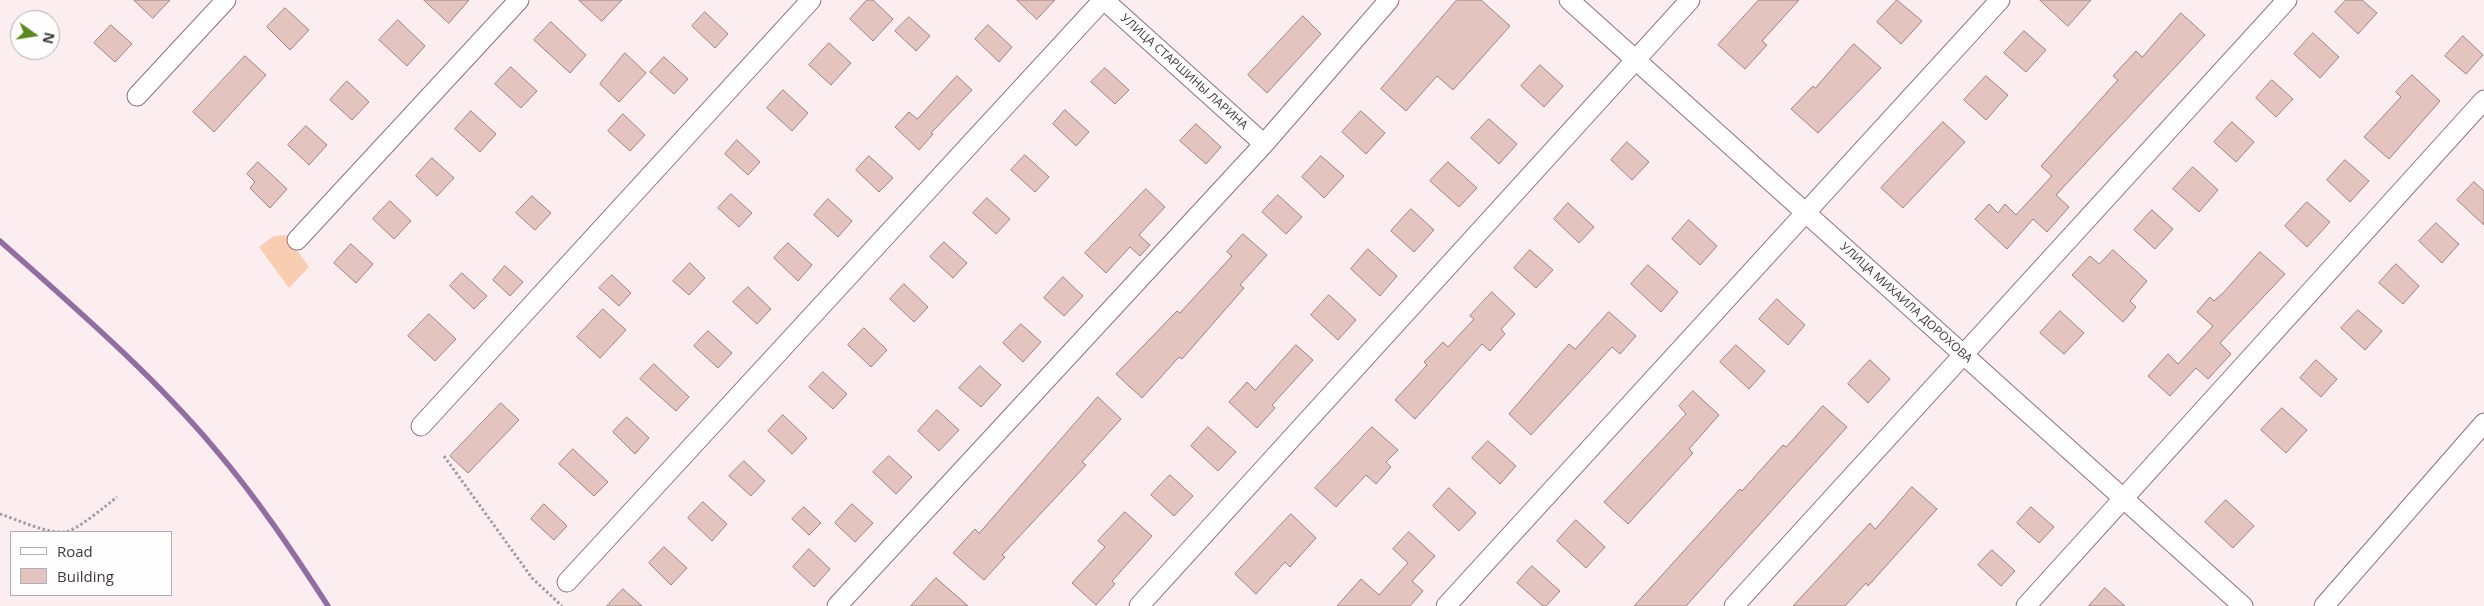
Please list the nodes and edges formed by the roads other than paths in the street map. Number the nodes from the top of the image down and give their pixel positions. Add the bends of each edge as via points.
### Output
1 (226, 0) edge
2 (519, 0) edge
3 (811, 0) edge
4 (1104, 0) edge
5 (1389, 0) edge
6 (1569, 0) edge
7 (1690, 0) edge
8 (2000, 0) edge
9 (2287, 0) edge
10 (1635, 60) junction
11 (137, 96) dead end
12 (2484, 100) edge
13 (1264, 144) junction
14 (1805, 214) junction
15 (297, 240) dead end
16 (1964, 355) junction
17 (2484, 423) edge
18 (421, 426) dead end
19 (2124, 500) junction
20 (567, 582) dead end
21 (837, 606) edge
22 (1139, 606) edge
23 (1446, 606) edge
24 (1734, 606) edge
25 (2026, 606) edge
26 (2243, 606) edge
27 (2324, 606) edge

1 - 11 street
2 - 15 street
3 - 18 street
4 - 13 street, УЛИЦА СТАРШИНЫ ЛАРИНА
4 - 20 street
5 - 13 street
6 - 10 street, УЛИЦА МИХАИЛА ДОРОХОВА
7 - 10 street
8 - 14 street
9 - 16 street
10 - 14 street, УЛИЦА МИХАИЛА ДОРОХОВА
10 - 22 street
12 - 19 street
13 - 21 street
14 - 16 street, УЛИЦА МИХАИЛА ДОРОХОВА
14 - 23 street
16 - 19 street, УЛИЦА МИХАИЛА ДОРОХОВА
16 - 24 street
17 - 27 street
19 - 25 street
19 - 26 street, УЛИЦА МИХАИЛА ДОРОХОВА

